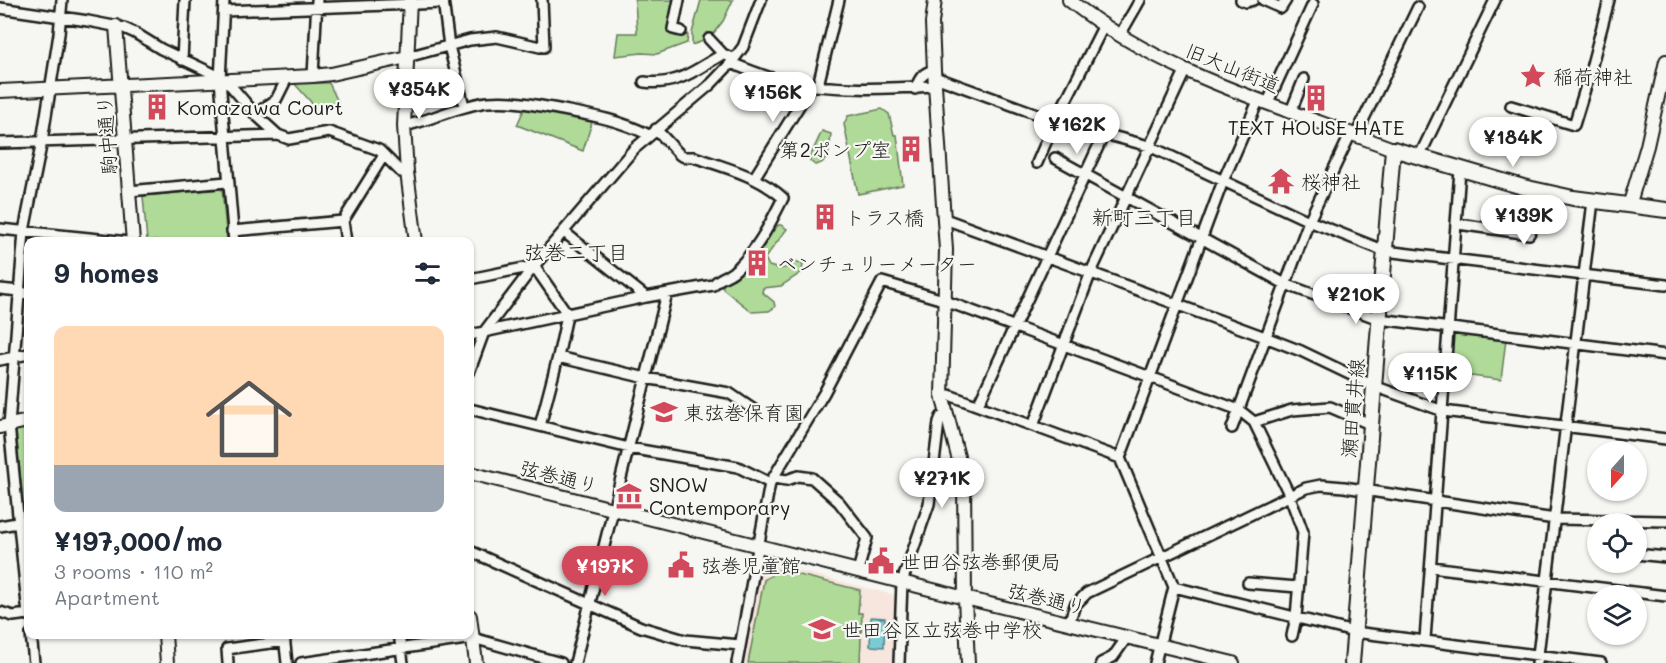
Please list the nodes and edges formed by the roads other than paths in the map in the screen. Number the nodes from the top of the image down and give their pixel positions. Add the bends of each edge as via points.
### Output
1 (24, 0) edge
2 (62, 0) edge
3 (185, 0) edge
4 (224, 0) edge
5 (542, 0) edge
6 (679, 0) edge
7 (760, 0) edge
8 (839, 0) edge
9 (935, 0) edge
10 (1069, 0) edge
11 (1140, 0) edge
12 (1242, 0) edge
13 (1252, 0) edge
14 (1263, 0) edge
15 (1286, 0) edge
16 (1495, 0) edge
17 (1609, 0) edge
18 (410, 2) edge
19 (443, 2) edge
20 (317, 3) edge
21 (1313, 4) dead end
22 (1418, 7) dead end
23 (0, 8) edge
24 (224, 11) junction
25 (24, 12) junction
26 (61, 18) junction
27 (1104, 25) junction
28 (116, 26) junction
29 (681, 32) dead end
30 (1120, 35) junction
31 (709, 39) dead end
32 (449, 46) junction
33 (723, 54) junction
34 (407, 57) junction
35 (182, 60) junction
36 (732, 61) junction
37 (1666, 62) edge
38 (1185, 71) junction
39 (313, 76) junction
40 (287, 78) junction
41 (935, 78) junction
42 (1304, 79) dead end
43 (220, 80) junction
44 (644, 82) dead end
45 (122, 85) junction
46 (815, 85) junction
47 (50, 88) junction
48 (915, 88) junction
49 (0, 91) edge
50 (1263, 100) junction
51 (464, 106) junction
52 (1511, 106) dead end
53 (1291, 111) junction
54 (255, 114) junction
55 (1056, 121) junction
56 (404, 126) junction
57 (653, 132) junction
58 (1104, 134) junction
59 (1353, 134) junction
60 (278, 135) junction
61 (225, 136) junction
62 (125, 138) junction
63 (42, 141) junction
64 (0, 143) edge
65 (1149, 146) junction
66 (1393, 149) junction
67 (384, 155) junction
68 (1419, 157) junction
69 (1055, 158) dead end
70 (1037, 163) dead end
71 (1460, 170) junction
72 (407, 172) junction
73 (756, 175) dead end
74 (1084, 175) junction
75 (1223, 181) junction
76 (228, 182) junction
77 (129, 191) junction
78 (1545, 192) junction
79 (1126, 197) junction
80 (1593, 201) junction
81 (1629, 206) junction
82 (1666, 210) edge
83 (945, 219) junction
84 (343, 221) junction
85 (1309, 221) junction
86 (1458, 224) junction
87 (0, 229) edge
88 (24, 231) junction
89 (232, 231) junction
90 (564, 231) junction
91 (79, 237) edge
92 (131, 237) edge
93 (233, 237) edge
94 (345, 237) edge
95 (415, 237) edge
96 (1202, 238) junction
97 (1385, 251) junction
98 (1047, 255) junction
99 (1454, 259) junction
100 (534, 266) junction
101 (1091, 272) junction
102 (1586, 275) junction
103 (474, 278) edge
104 (1285, 284) junction
105 (1666, 285) edge
106 (0, 289) edge
107 (24, 292) edge
108 (667, 293) junction
109 (645, 297) junction
110 (945, 302) junction
111 (1177, 304) junction
112 (566, 315) junction
113 (1379, 319) junction
114 (1013, 328) junction
115 (1449, 328) junction
116 (484, 332) junction
117 (474, 334) edge
118 (1265, 337) junction
119 (1577, 343) junction
120 (1063, 346) junction
121 (1666, 354) edge
122 (24, 355) edge
123 (14, 357) junction
124 (558, 357) junction
125 (474, 359) edge
126 (0, 360) edge
127 (646, 378) junction
128 (1150, 378) junction
129 (1374, 386) junction
130 (942, 395) junction
131 (978, 405) junction
132 (474, 410) edge
133 (754, 410) dead end
134 (1239, 410) junction
135 (1443, 411) junction
136 (948, 415) junction
137 (24, 422) edge
138 (1254, 422) junction
139 (1370, 424) junction
140 (5, 426) edge
141 (540, 426) junction
142 (1033, 426) junction
143 (1566, 427) junction
144 (1232, 428) dead end
145 (1666, 439) edge
146 (629, 448) junction
147 (1120, 458) junction
148 (474, 474) edge
149 (771, 480) junction
150 (1366, 490) junction
151 (1289, 494) junction
152 (1436, 500) junction
153 (614, 511) junction
154 (1555, 519) junction
155 (1587, 520) edge
156 (1647, 521) edge
157 (1666, 521) edge
158 (24, 522) edge
159 (0, 526) edge
160 (759, 546) junction
161 (474, 553) edge
162 (1647, 555) edge
163 (1161, 557) junction
164 (1666, 557) edge
165 (1431, 567) junction
166 (858, 570) junction
167 (1547, 581) junction
168 (902, 582) junction
169 (1248, 583) dead end
170 (1174, 586) junction
171 (1298, 587) junction
172 (1666, 596) edge
173 (965, 598) junction
174 (590, 606) junction
175 (0, 612) edge
176 (24, 615) edge
177 (1296, 617) junction
178 (1069, 623) junction
179 (1354, 632) junction
180 (1292, 636) dead end
181 (1127, 637) junction
182 (474, 638) edge
183 (32, 639) edge
184 (166, 639) edge
185 (279, 639) edge
186 (284, 639) edge
187 (400, 639) edge
188 (466, 639) edge
189 (473, 639) edge
190 (1425, 639) junction
191 (740, 645) junction
192 (1159, 645) junction
193 (401, 648) junction
194 (358, 659) edge
195 (1538, 659) edge
196 (34, 663) edge
197 (168, 663) edge
198 (228, 663) edge
199 (287, 663) edge
200 (301, 663) edge
201 (403, 663) edge
202 (476, 663) edge
203 (561, 663) edge
204 (575, 663) edge
205 (737, 663) edge
206 (900, 663) edge
207 (968, 663) edge
208 (1101, 663) edge
209 (1155, 663) edge
210 (1233, 663) edge
211 (1352, 663) edge
212 (1601, 663) edge

1 - 25 street
2 - 26 street
3 - 35 street
4 - 24 street
5 - 32 street via 542,47 497,37
6 - 29 street via 673,29
7 - 36 street via 743,46
8 - 46 street
9 - 41 street
10 - 27 street, 旧大山街道
11 - 30 street
12 - 13 street
14 - 15 street via 1281,8
16 - 68 street
17 - 52 street via 1574,125
18 - 19 street
18 - 20 street
18 - 34 street
19 - 32 street
20 - 24 street
20 - 39 street
21 - 50 street
22 - 59 street
23 - 25 street
24 - 43 street
25 - 26 street
26 - 28 street
26 - 47 street
27 - 30 street, 旧大山街道
27 - 55 street
28 - 35 street
28 - 45 street, 駒中通り
30 - 38 street, 旧大山街道
31 - 33 street
32 - 34 street
32 - 51 street
33 - 36 street
33 - 44 street via 677,80 661,84
34 - 39 street
34 - 56 street
35 - 43 street
36 - 46 street via 782,81
36 - 57 street via 711,84
37 - 81 street
38 - 50 street, 旧大山街道
38 - 65 street
39 - 40 street
40 - 43 street
40 - 54 street via 276,100
41 - 48 street
41 - 48 street via 925,72
41 - 55 street
41 - 83 street
42 - 53 street
43 - 45 street
43 - 54 street via 231,86
43 - 61 street
45 - 47 street
45 - 62 street, 駒中通り
46 - 48 street
46 - 73 street
47 - 49 street
47 - 63 street
50 - 53 street, 旧大山街道
50 - 75 street
51 - 56 street
51 - 57 street via 516,102 610,119
53 - 59 street, 旧大山街道
54 - 60 street
55 - 58 street
55 - 70 street
56 - 72 street
57 - 90 street
57 - 108 street via 680,155 753,178 783,198 768,228 731,274 713,285
58 - 65 street
58 - 74 street
59 - 66 street, 旧大山街道
59 - 85 street
60 - 61 street
60 - 67 street via 289,139 328,132
61 - 62 street
61 - 76 street
62 - 63 street
62 - 77 street, 駒中通り
63 - 64 street
63 - 88 street
65 - 75 street
65 - 79 street
66 - 68 main road
66 - 97 main road, 瀬田貫井線
67 - 72 street via 401,172
67 - 84 street
68 - 71 main road
69 - 74 street
71 - 78 main road
71 - 86 street
72 - 95 street
74 - 79 street
74 - 98 street
75 - 85 street
75 - 96 street
76 - 77 street
76 - 89 street
77 - 92 street, 駒中通り
78 - 80 main road
78 - 86 street via 1540,214 1529,234
79 - 96 street
79 - 101 street
80 - 81 main road
80 - 102 street
81 - 82 main road
83 - 98 street
83 - 110 street
84 - 89 street
84 - 94 street
85 - 97 street
85 - 104 street
86 - 99 street
87 - 88 street
88 - 91 street
88 - 107 street
89 - 93 street
90 - 100 street
90 - 109 street
96 - 104 street
96 - 111 street
97 - 99 street
97 - 113 main road, 瀬田貫井線
98 - 101 street
98 - 114 street
99 - 102 street
99 - 115 street
100 - 103 street
100 - 112 street
100 - 116 street
101 - 111 street
101 - 120 street
102 - 105 street
102 - 119 street
104 - 113 street
104 - 118 street
106 - 107 street
107 - 123 street
108 - 109 street
108 - 127 street
109 - 112 street
110 - 114 street
110 - 130 street
110 - 149 street via 882,282 825,393
111 - 118 street
111 - 128 street
112 - 116 street
112 - 124 street
113 - 115 street
113 - 129 main road, 瀬田貫井線
114 - 120 street
114 - 131 street
115 - 119 street
115 - 135 street
116 - 117 street
116 - 125 street
118 - 129 street
118 - 134 street
119 - 121 street
119 - 143 street
120 - 128 street
120 - 142 street
122 - 123 street
123 - 126 street
123 - 140 street
124 - 127 street
124 - 141 street
127 - 133 street via 732,394
127 - 146 street
128 - 134 street
128 - 147 street
129 - 135 street
129 - 139 main road, 瀬田貫井線
130 - 131 street
130 - 136 street
131 - 142 street
132 - 141 street
134 - 138 street
134 - 144 street
135 - 143 street
135 - 152 street
136 - 168 street via 939,422 929,504
136 - 173 street via 964,480
137 - 140 street
138 - 139 street via 1292,410 1330,407
138 - 151 street
139 - 150 main road, 瀬田貫井線
140 - 158 street
141 - 146 street
142 - 147 street
143 - 145 street
143 - 154 street
146 - 149 street via 738,467
146 - 153 street
147 - 163 street
148 - 153 street, 弦巻通り
149 - 160 street
149 - 166 street via 812,477 839,502 867,538
150 - 151 street via 1321,485
150 - 152 street
150 - 179 main road, 瀬田貫井線
151 - 163 street
151 - 171 street via 1303,532
152 - 154 street
152 - 165 street
153 - 160 street, 弦巻通り
153 - 174 street
154 - 155 street
154 - 167 street
156 - 157 street
158 - 159 street
160 - 166 street, 弦巻通り
160 - 191 street
161 - 174 street
162 - 164 street
163 - 170 street
163 - 178 street via 1087,593 1075,605
165 - 167 street
165 - 190 street
166 - 168 street, 弦巻通り
167 - 172 street
167 - 195 street
168 - 173 street, 弦巻通り
168 - 206 street
169 - 171 street
170 - 177 street
170 - 192 street
171 - 177 street
173 - 178 street, 弦巻通り
173 - 207 street
174 - 191 street via 685,640
174 - 204 street
175 - 176 street
177 - 179 street
177 - 180 street
178 - 181 street, 弦巻通り
179 - 190 street
179 - 211 main road, 瀬田貫井線
181 - 192 street, 弦巻通り
181 - 208 street via 1113,657
182 - 203 street
183 - 196 street
184 - 197 street
185 - 198 street via 226,649
186 - 199 street
187 - 193 street
188 - 193 street
189 - 202 street
190 - 195 street
191 - 205 street
192 - 209 street
192 - 210 street, 弦巻通り
193 - 194 street
193 - 201 street
194 - 200 street
195 - 212 street

